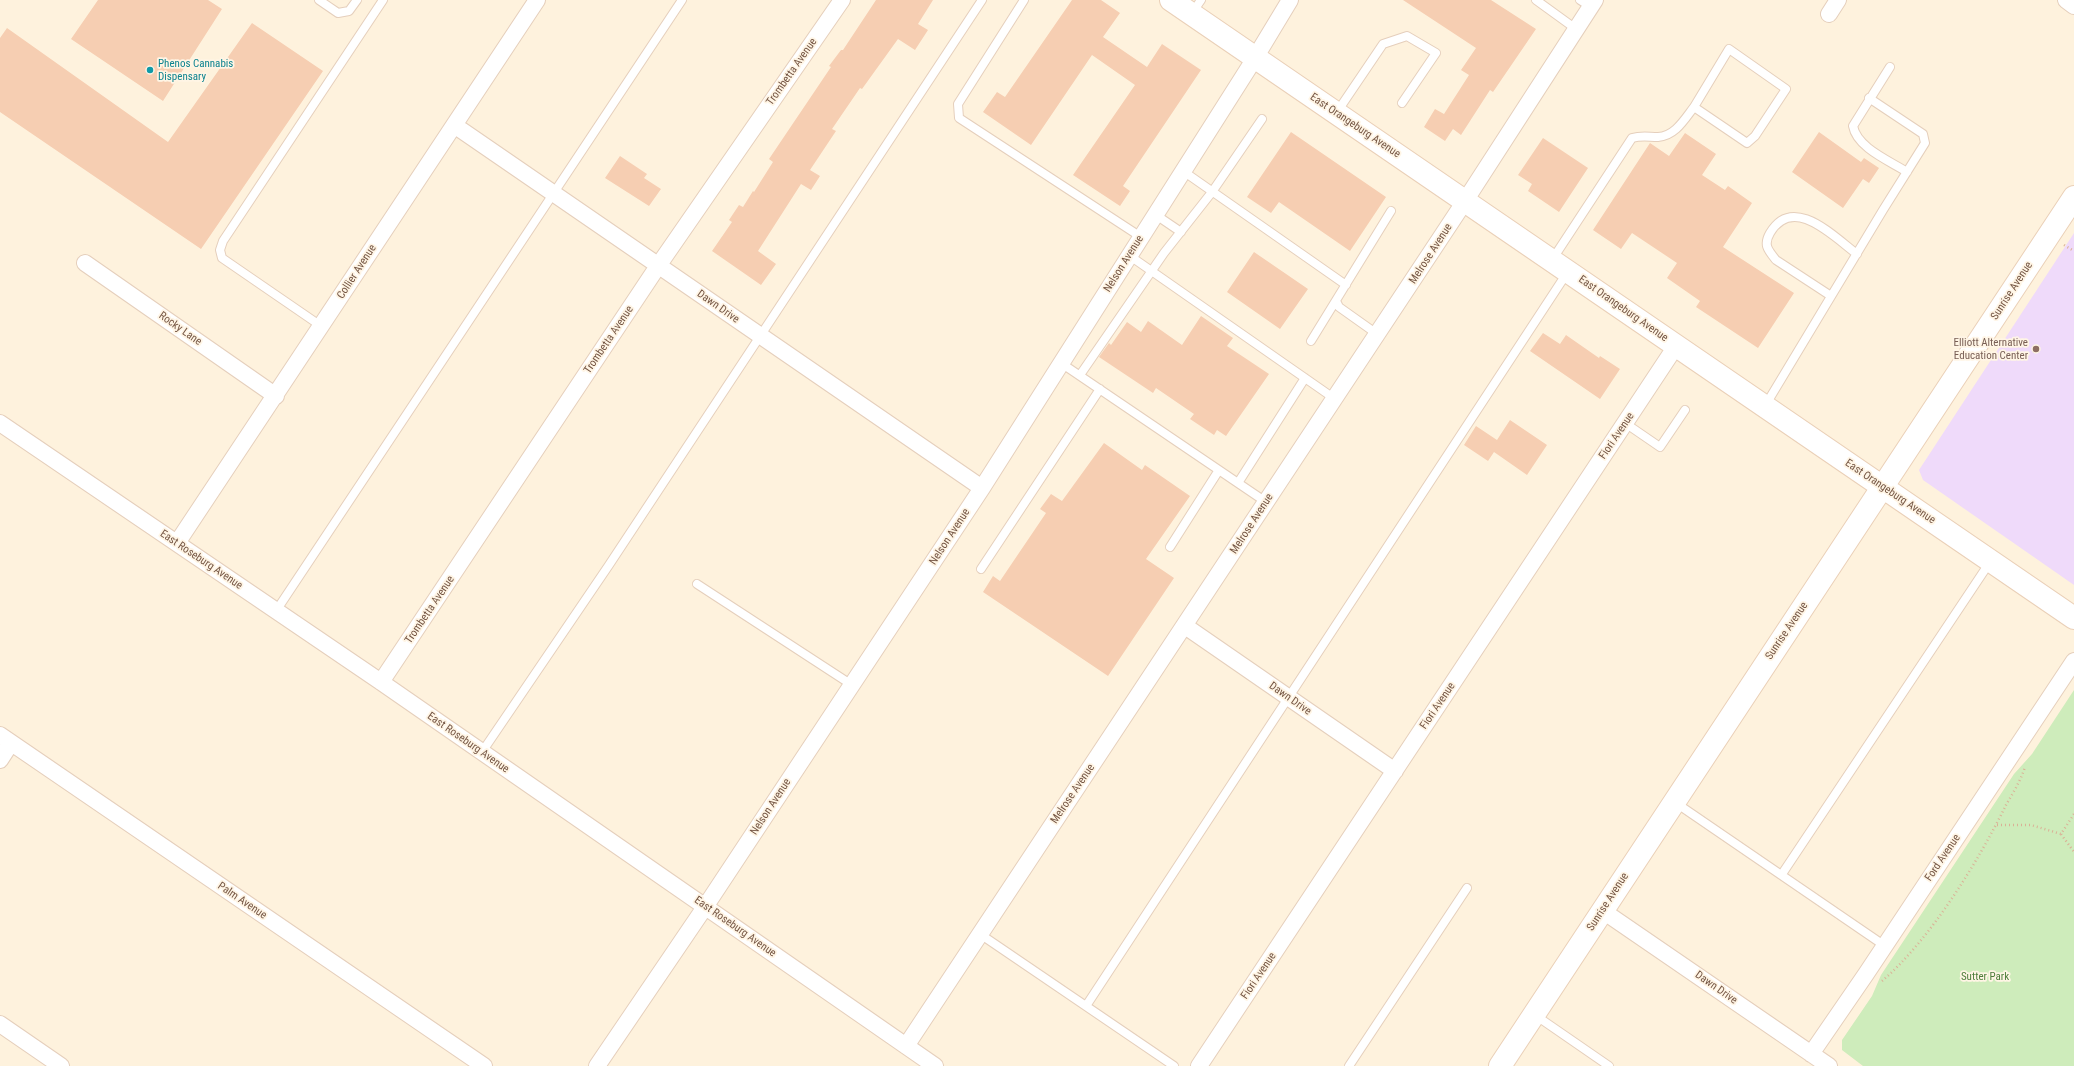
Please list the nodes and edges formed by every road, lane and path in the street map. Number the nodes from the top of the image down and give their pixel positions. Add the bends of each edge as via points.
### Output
1 (320, 0) edge
2 (357, 0) edge
3 (384, 0) edge
4 (537, 0) edge
5 (682, 0) edge
6 (842, 0) edge
7 (982, 0) edge
8 (1024, 0) edge
9 (1171, 0) edge
10 (1290, 0) edge
11 (1838, 0) edge
12 (2066, 0) edge
13 (1540, 1) edge
14 (1589, 2) edge
15 (2074, 6) edge
16 (1196, 7) edge
17 (1829, 14) dead end
18 (1576, 29) junction
19 (1255, 58) junction
20 (1890, 67) dead end
21 (1869, 98) junction
22 (1402, 103) dead end
23 (1694, 107) junction
24 (1336, 113) junction
25 (1262, 119) dead end
26 (454, 125) junction
27 (1183, 171) junction
28 (1906, 172) junction
29 (1212, 192) junction
30 (554, 194) junction
31 (2074, 197) edge
32 (1465, 201) junction
33 (1391, 211) dead end
34 (1156, 215) junction
35 (1181, 232) junction
36 (1142, 237) junction
37 (1857, 254) junction
38 (1130, 256) junction
39 (85, 263) dead end
40 (658, 266) junction
41 (1560, 266) junction
42 (1152, 272) junction
43 (1346, 285) junction
44 (1831, 296) junction
45 (1336, 301) junction
46 (321, 326) junction
47 (1377, 334) junction
48 (759, 336) junction
49 (1311, 341) dead end
50 (1676, 346) junction
51 (1061, 363) junction
52 (1080, 375) junction
53 (1305, 378) junction
54 (1100, 389) junction
55 (276, 396) junction
56 (1335, 399) junction
57 (1765, 407) junction
58 (1685, 410) dead end
59 (0, 423) edge
60 (1626, 423) junction
61 (1219, 470) junction
62 (1238, 483) junction
63 (1883, 487) junction
64 (982, 488) junction
65 (1266, 502) junction
66 (177, 543) junction
67 (1170, 547) dead end
68 (1990, 561) junction
69 (981, 569) dead end
70 (696, 584) dead end
71 (276, 611) junction
72 (2074, 618) edge
73 (1184, 626) junction
74 (2074, 661) edge
75 (381, 682) junction
76 (852, 685) junction
77 (1288, 697) junction
78 (5, 739) edge
79 (2015, 750) junction
80 (482, 752) junction
81 (0, 760) edge
82 (1394, 771) junction
83 (1674, 801) junction
84 (2074, 814) edge
85 (1997, 825) junction
86 (2061, 834) junction
87 (2074, 852) edge
88 (1782, 874) junction
89 (1467, 888) dead end
90 (705, 907) junction
91 (1603, 910) junction
92 (980, 934) junction
93 (1885, 946) junction
94 (1866, 974) junction
95 (1086, 1006) junction
96 (1534, 1015) junction
97 (0, 1024) edge
98 (906, 1046) junction
99 (1810, 1054) junction
100 (61, 1066) edge
101 (484, 1066) edge
102 (597, 1066) edge
103 (935, 1066) edge
104 (1174, 1066) edge
105 (1199, 1066) edge
106 (1349, 1066) edge
107 (1500, 1066) edge
108 (1609, 1066) edge
109 (1829, 1066) edge

1 - 2 lane via 338,13 349,11
3 - 46 lane via 223,241 220,250 222,258
4 - 26 street, Collier Avenue
5 - 30 lane
6 - 40 street, Trombetta Avenue
7 - 48 lane
8 - 36 lane via 958,104 959,118
9 - 16 street, East Orangeburg Avenue
10 - 19 street, Nelson Avenue
11 - 17 street
12 - 15 street
13 - 18 lane
14 - 18 street, Melrose Avenue
16 - 19 street, East Orangeburg Avenue
18 - 32 street, Melrose Avenue
19 - 24 street, East Orangeburg Avenue
19 - 27 street, Nelson Avenue
20 - 21 lane
21 - 28 lane via 1853,126 1855,134 1866,146
21 - 28 lane via 1923,134 1925,143
22 - 24 lane via 1436,53 1407,36 1383,44
23 - 23 lane via 1747,143 1755,136 1786,89 1729,49
23 - 41 lane via 1668,135 1642,135 1632,138
24 - 32 street, East Orangeburg Avenue
25 - 29 lane
26 - 30 street, Dawn Drive
26 - 46 street, Collier Avenue
27 - 29 lane
27 - 34 street, Nelson Avenue
28 - 37 lane
29 - 35 lane
29 - 43 lane
30 - 40 street, Dawn Drive
30 - 71 lane
31 - 63 street, Sunrise Avenue
32 - 41 street, East Orangeburg Avenue
32 - 47 street, Melrose Avenue
33 - 43 lane
34 - 35 lane
34 - 36 street, Nelson Avenue
35 - 42 lane
36 - 38 street, Nelson Avenue
37 - 44 lane
37 - 44 lane via 1804,218 1783,218 1774,225 1767,238 1769,252 1776,260
38 - 42 lane
38 - 51 street, Nelson Avenue
39 - 55 street, Rocky Lane
40 - 48 street, Dawn Drive
40 - 75 street, Trombetta Avenue
41 - 50 street, East Orangeburg Avenue
41 - 77 lane
42 - 52 lane
42 - 53 lane
43 - 45 lane
44 - 57 lane
45 - 47 lane via 1339,307
45 - 49 lane
46 - 55 street, Collier Avenue
47 - 56 street, Melrose Avenue
48 - 64 street, Dawn Drive
48 - 80 lane via 609,565
50 - 57 street, East Orangeburg Avenue
50 - 60 street, Fiori Avenue
51 - 52 lane
51 - 64 street, Nelson Avenue
52 - 54 lane
53 - 56 lane
53 - 62 lane
54 - 61 lane
54 - 69 lane
55 - 66 street, Collier Avenue
56 - 65 street, Melrose Avenue
57 - 63 street, East Orangeburg Avenue
58 - 60 lane via 1660,447
59 - 66 street, East Roseburg Avenue
60 - 82 street, Fiori Avenue
61 - 62 lane
61 - 67 lane
62 - 65 lane
63 - 68 street, East Orangeburg Avenue
63 - 83 street, Sunrise Avenue
64 - 76 street, Nelson Avenue
65 - 73 street, Melrose Avenue
66 - 71 street, East Roseburg Avenue
68 - 72 street, East Orangeburg Avenue
68 - 88 lane
70 - 76 lane
71 - 75 street, East Roseburg Avenue
73 - 77 street, Dawn Drive
73 - 92 street, Melrose Avenue
74 - 79 street, Ford Avenue
75 - 80 street, East Roseburg Avenue
76 - 90 street, Nelson Avenue
77 - 82 street, Dawn Drive
77 - 95 lane
78 - 81 street
78 - 101 street, Palm Avenue
79 - 85 path via 2027,758 2024,770
79 - 93 street, Ford Avenue
80 - 90 street, East Roseburg Avenue
82 - 105 street, Fiori Avenue
83 - 88 lane
83 - 91 street, Sunrise Avenue
84 - 86 path
85 - 86 path via 2032,825
85 - 94 path via 1939,916 1895,970 1880,982
86 - 87 path
88 - 93 lane
89 - 106 lane
90 - 98 street, East Roseburg Avenue
90 - 102 street, Nelson Avenue
91 - 96 street, Sunrise Avenue
91 - 99 street, Dawn Drive
92 - 95 lane
92 - 98 street, Melrose Avenue
93 - 94 street, Ford Avenue
94 - 99 street, Ford Avenue
95 - 104 lane
96 - 107 street, Sunrise Avenue
96 - 108 lane
97 - 100 street
98 - 103 street, East Roseburg Avenue
99 - 109 street, Dawn Drive

